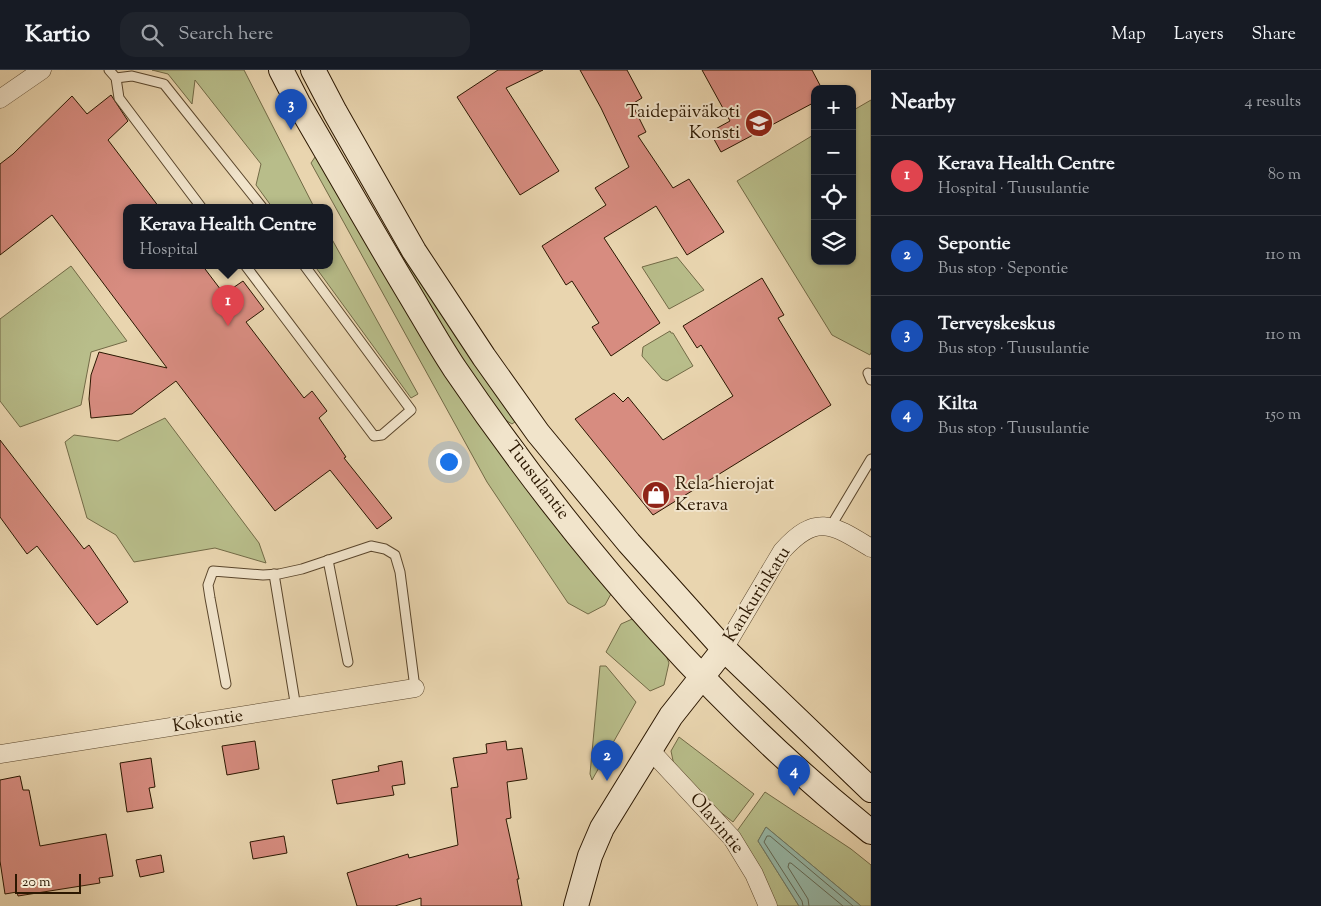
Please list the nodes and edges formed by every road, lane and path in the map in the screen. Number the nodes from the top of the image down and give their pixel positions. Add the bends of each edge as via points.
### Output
1 (42, 70) edge
2 (109, 70) edge
3 (281, 70) edge
4 (313, 70) edge
5 (116, 78) junction
6 (0, 99) edge
7 (199, 204) edge
8 (259, 204) edge
9 (248, 269) edge
10 (307, 269) edge
11 (871, 459) edge
12 (831, 526) junction
13 (871, 548) edge
14 (328, 560) junction
15 (274, 574) junction
16 (724, 649) junction
17 (348, 662) dead end
18 (702, 678) junction
19 (226, 684) dead end
20 (415, 688) joint
21 (296, 708) junction
22 (651, 751) junction
23 (0, 754) edge
24 (871, 790) edge
25 (871, 832) edge
26 (576, 906) edge
27 (768, 906) edge

1 - 6 street
2 - 5 lane
3 - 18 main road, Tuusulantie via 454,368 540,488
4 - 16 main road, Tuusulantie via 414,251 538,433 660,579
5 - 7 lane via 119,98
5 - 8 lane via 132,76 164,84
9 - 10 lane via 374,436 382,435 411,410
11 - 12 lane
12 - 13 street
12 - 16 street, Kankurinkatu via 819,525 793,538
14 - 15 lane
14 - 17 lane
14 - 20 lane via 371,546 395,555
15 - 19 lane via 213,571 208,585
15 - 21 lane
16 - 18 main road
16 - 24 main road, Tuusulantie
18 - 22 main road via 671,716
18 - 25 main road, Tuusulantie via 805,778
20 - 21 street, Kokontie
21 - 23 street, Kokontie
22 - 26 main road via 602,828 590,856
22 - 27 street, Olavintie via 732,838 754,874

